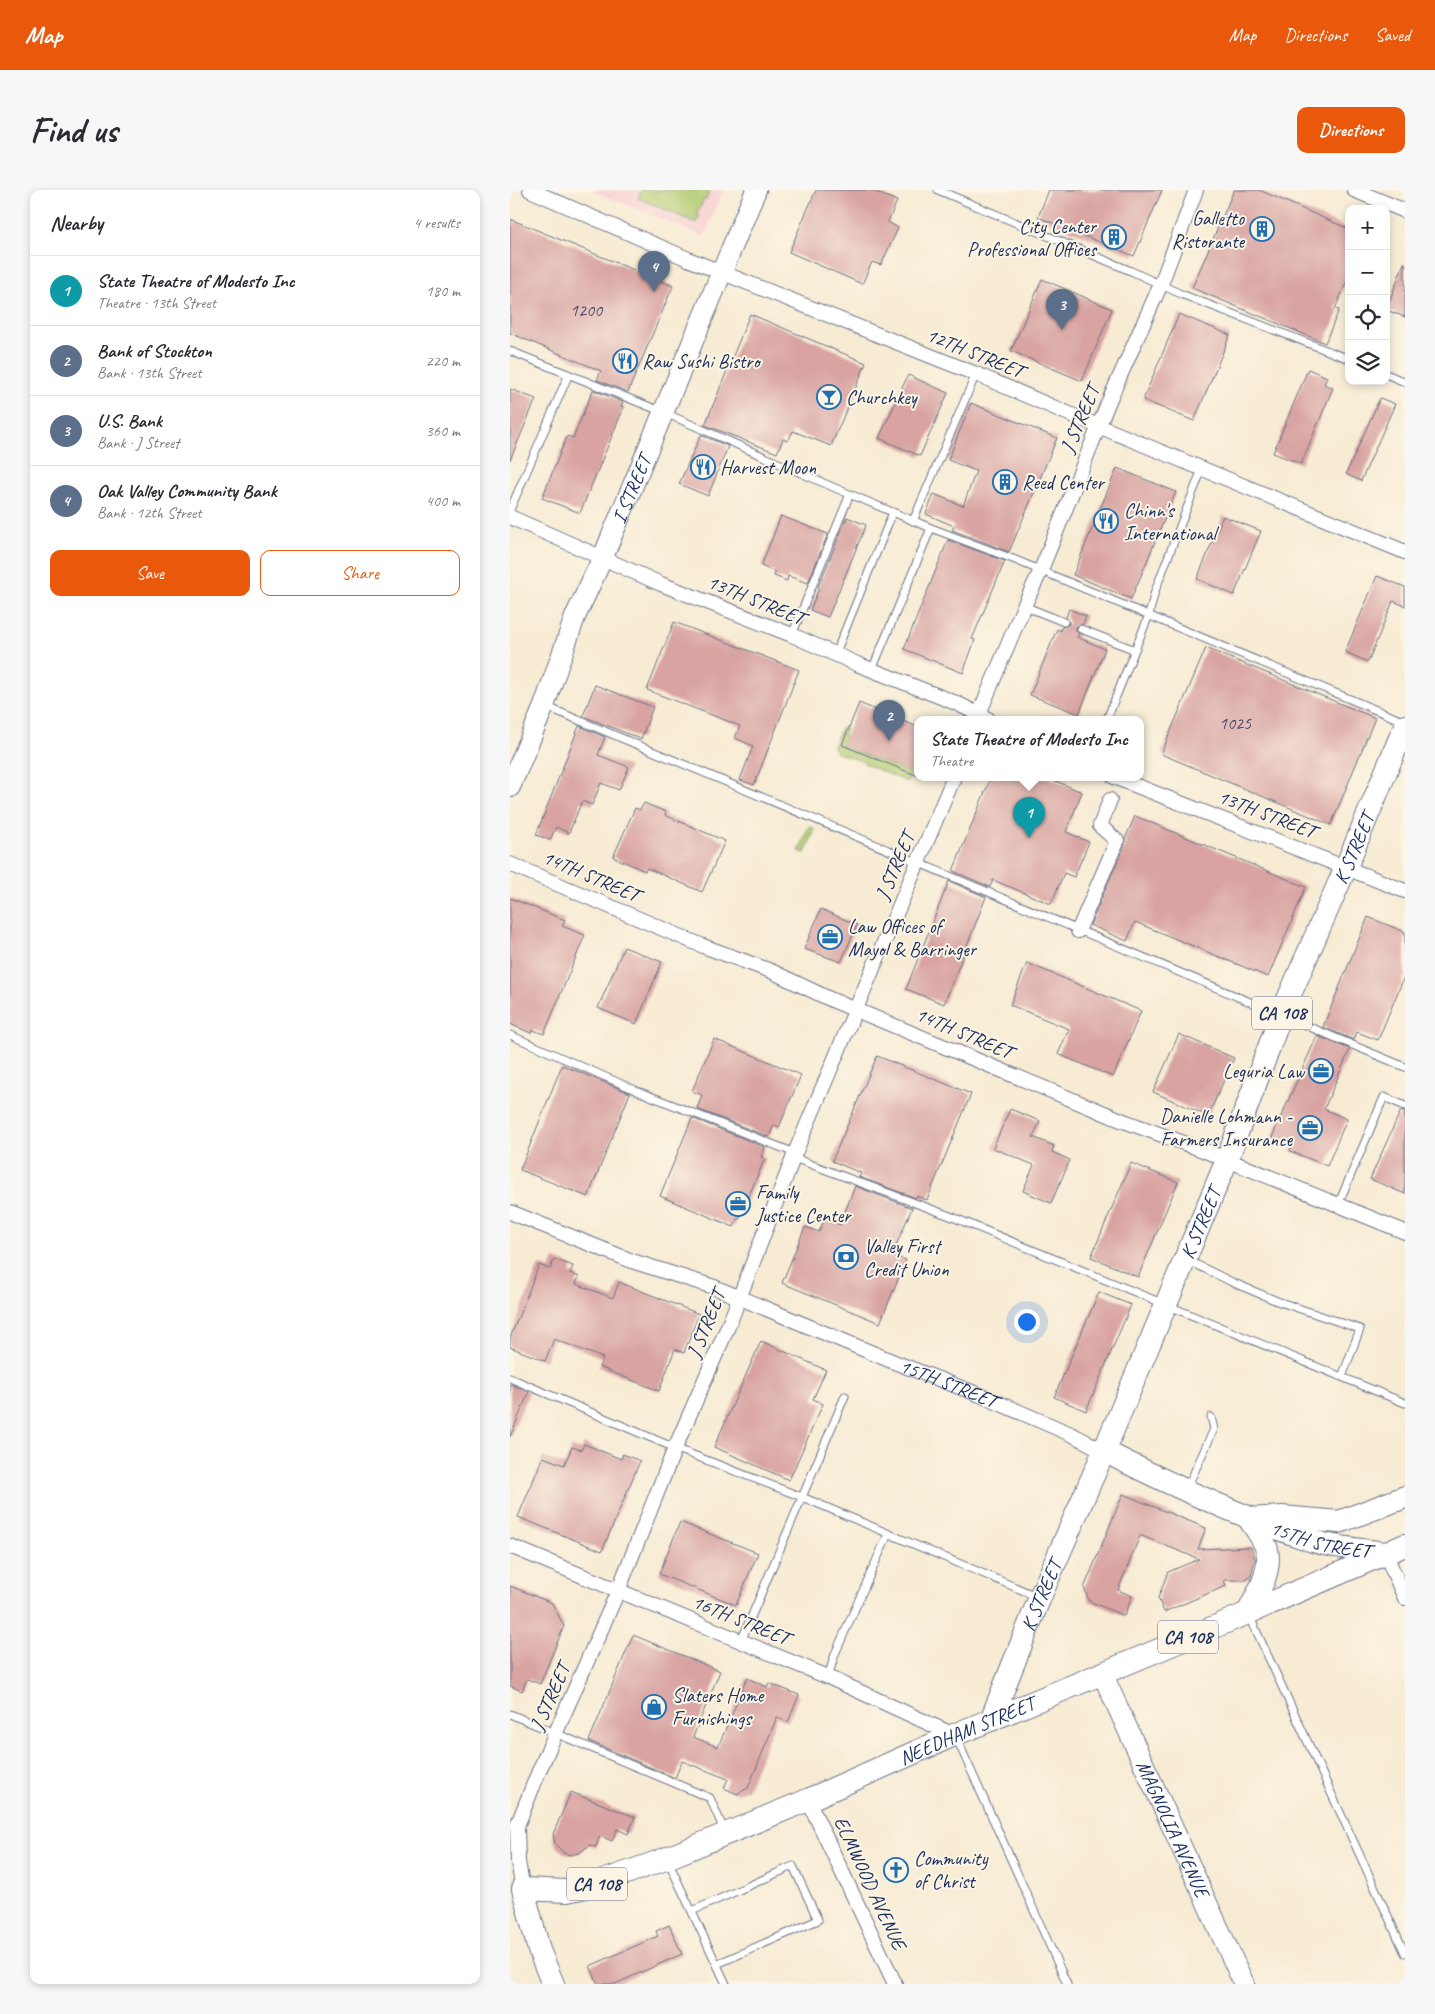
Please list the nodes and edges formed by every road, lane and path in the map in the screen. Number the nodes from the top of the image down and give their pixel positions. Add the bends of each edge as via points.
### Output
1 (530, 190) edge
2 (756, 190) edge
3 (938, 190) edge
4 (1196, 190) edge
5 (1354, 190) edge
6 (1405, 211) edge
7 (721, 272) junction
8 (1161, 284) junction
9 (510, 351) edge
10 (1345, 358) edge
11 (976, 374) junction
12 (568, 376) junction
13 (1390, 376) edge
14 (1405, 382) edge
15 (663, 412) junction
16 (1099, 426) junction
17 (1202, 469) junction
18 (850, 494) junction
19 (510, 510) edge
20 (892, 512) junction
21 (510, 517) edge
22 (913, 520) junction
23 (930, 528) junction
24 (1405, 552) edge
25 (603, 557) junction
26 (1040, 570) junction
27 (1024, 606) junction
28 (1149, 615) junction
29 (1064, 622) dead end
30 (1081, 629) dead end
31 (792, 635) junction
32 (1135, 650) junction
33 (835, 655) junction
34 (872, 670) junction
35 (544, 706) junction
36 (979, 716) edge
37 (983, 716) edge
38 (1108, 716) edge
39 (1405, 724) edge
40 (952, 781) edge
41 (1124, 781) edge
42 (510, 787) edge
43 (1110, 800) dead end
44 (510, 864) edge
45 (918, 864) junction
46 (1346, 867) junction
47 (1405, 891) edge
48 (1078, 931) junction
49 (856, 1010) junction
50 (1281, 1015) junction
51 (510, 1035) edge
52 (1405, 1067) edge
53 (1405, 1106) edge
54 (794, 1156) junction
55 (1227, 1160) junction
56 (1338, 1205) junction
57 (510, 1212) edge
58 (1405, 1232) edge
59 (1185, 1259) junction
60 (739, 1298) junction
61 (1167, 1304) junction
62 (1342, 1377) junction
63 (510, 1378) edge
64 (845, 1396) dead end
65 (1405, 1403) edge
66 (1211, 1417) dead end
67 (675, 1448) junction
68 (1104, 1451) junction
69 (1185, 1491) junction
70 (802, 1497) junction
71 (1405, 1498) edge
72 (1249, 1519) junction
73 (888, 1534) junction
74 (510, 1546) edge
75 (1395, 1549) edge
76 (618, 1591) junction
77 (1040, 1597) junction
78 (1405, 1598) edge
79 (1248, 1613) junction
80 (741, 1641) junction
81 (1102, 1673) junction
82 (828, 1677) junction
83 (510, 1714) edge
84 (991, 1720) junction
85 (556, 1734) junction
86 (954, 1734) junction
87 (808, 1800) junction
88 (726, 1834) junction
89 (667, 1858) junction
90 (514, 1887) edge
91 (692, 1911) junction
92 (1405, 1952) edge
93 (717, 1964) junction
94 (553, 1984) edge
95 (726, 1984) edge
96 (895, 1984) edge
97 (1067, 1984) edge
98 (1244, 1984) edge

1 - 7 street, 12TH STREET
2 - 7 street, I STREET
3 - 8 lane
4 - 8 street, J STREET
5 - 6 street
7 - 11 street, 12TH STREET
7 - 15 street, I STREET
8 - 10 lane
8 - 16 street, J STREET
9 - 12 lane
11 - 16 street, 12TH STREET
11 - 22 lane
12 - 15 lane
12 - 19 lane
13 - 14 lane
15 - 18 lane
15 - 25 street, I STREET
16 - 17 street, 12TH STREET
16 - 26 street, J STREET
17 - 24 street, 12TH STREET
17 - 28 lane via 1155,591
18 - 20 lane
18 - 31 lane
20 - 22 lane
20 - 33 lane
21 - 25 street, 13TH STREET
22 - 23 lane
23 - 26 lane
23 - 34 lane
25 - 31 street, 13TH STREET via 661,584
25 - 35 street, I STREET via 576,617
26 - 27 street, J STREET
26 - 28 lane
27 - 29 lane
27 - 37 street, J STREET
28 - 32 lane
28 - 39 lane
30 - 32 lane
31 - 33 street, 13TH STREET
32 - 38 lane
33 - 34 street, 13TH STREET
34 - 36 street, 13TH STREET via 956,703
35 - 42 street, I STREET
35 - 45 lane
39 - 46 main road, K STREET / CA 108
40 - 45 street, J STREET
41 - 46 street, 13TH STREET
43 - 48 street via 1100,826 1117,841
44 - 49 street, 14TH STREET
45 - 48 lane
45 - 49 street, J STREET
46 - 47 street, 13TH STREET
46 - 50 main road, K STREET / CA 108
48 - 50 lane
49 - 54 street, J STREET
49 - 55 street, 14TH STREET via 1120,1120
50 - 52 lane
50 - 55 main road, K STREET / CA 108
51 - 54 lane
53 - 56 lane via 1384,1097
54 - 60 street, J STREET
54 - 61 lane
55 - 56 street, 14TH STREET
55 - 59 main road, K STREET / CA 108
56 - 58 street, 14TH STREET
57 - 60 street, 15TH STREET via 632,1262
59 - 61 main road, K STREET / CA 108
59 - 62 lane via 1277,1301 1360,1328
60 - 67 street, J STREET
60 - 68 street, 15TH STREET via 980,1394
61 - 62 lane
61 - 68 main road, K STREET / CA 108
62 - 65 lane
63 - 67 lane
64 - 70 lane
66 - 69 lane via 1214,1429
67 - 70 lane
67 - 76 street, J STREET
68 - 69 main road, 15TH STREET
68 - 77 main road, K STREET / CA 108
69 - 72 main road, 15TH STREET
70 - 73 lane
70 - 80 lane
71 - 72 main road via 1339,1522 1282,1517
72 - 75 main road, 15TH STREET via 1312,1541
72 - 79 main road via 1266,1548 1268,1562 1266,1574
73 - 77 lane
73 - 82 lane
74 - 76 street, 16TH STREET
75 - 78 street
75 - 79 main road, NEEDHAM STREET / CA 108
76 - 80 street, 16TH STREET
76 - 85 street, J STREET
77 - 84 main road, K STREET / CA 108
79 - 81 main road, NEEDHAM STREET / CA 108
79 - 92 lane
80 - 82 street, 16TH STREET
81 - 84 main road, NEEDHAM STREET / CA 108
81 - 98 street, MAGNOLIA AVENUE
82 - 86 street, 16TH STREET
83 - 85 lane
84 - 86 main road, NEEDHAM STREET / CA 108
85 - 88 lane via 710,1798
85 - 90 street, J STREET via 518,1826
86 - 87 main road, NEEDHAM STREET / CA 108
86 - 97 lane
87 - 88 main road, NEEDHAM STREET / CA 108
87 - 96 street, ELMWOOD AVENUE
88 - 89 main road, NEEDHAM STREET / CA 108
89 - 90 main road, NEEDHAM STREET / CA 108 via 586,1888 567,1891
89 - 91 lane
90 - 94 main road
91 - 93 lane
91 - 93 lane via 793,1866 818,1920
93 - 95 lane

